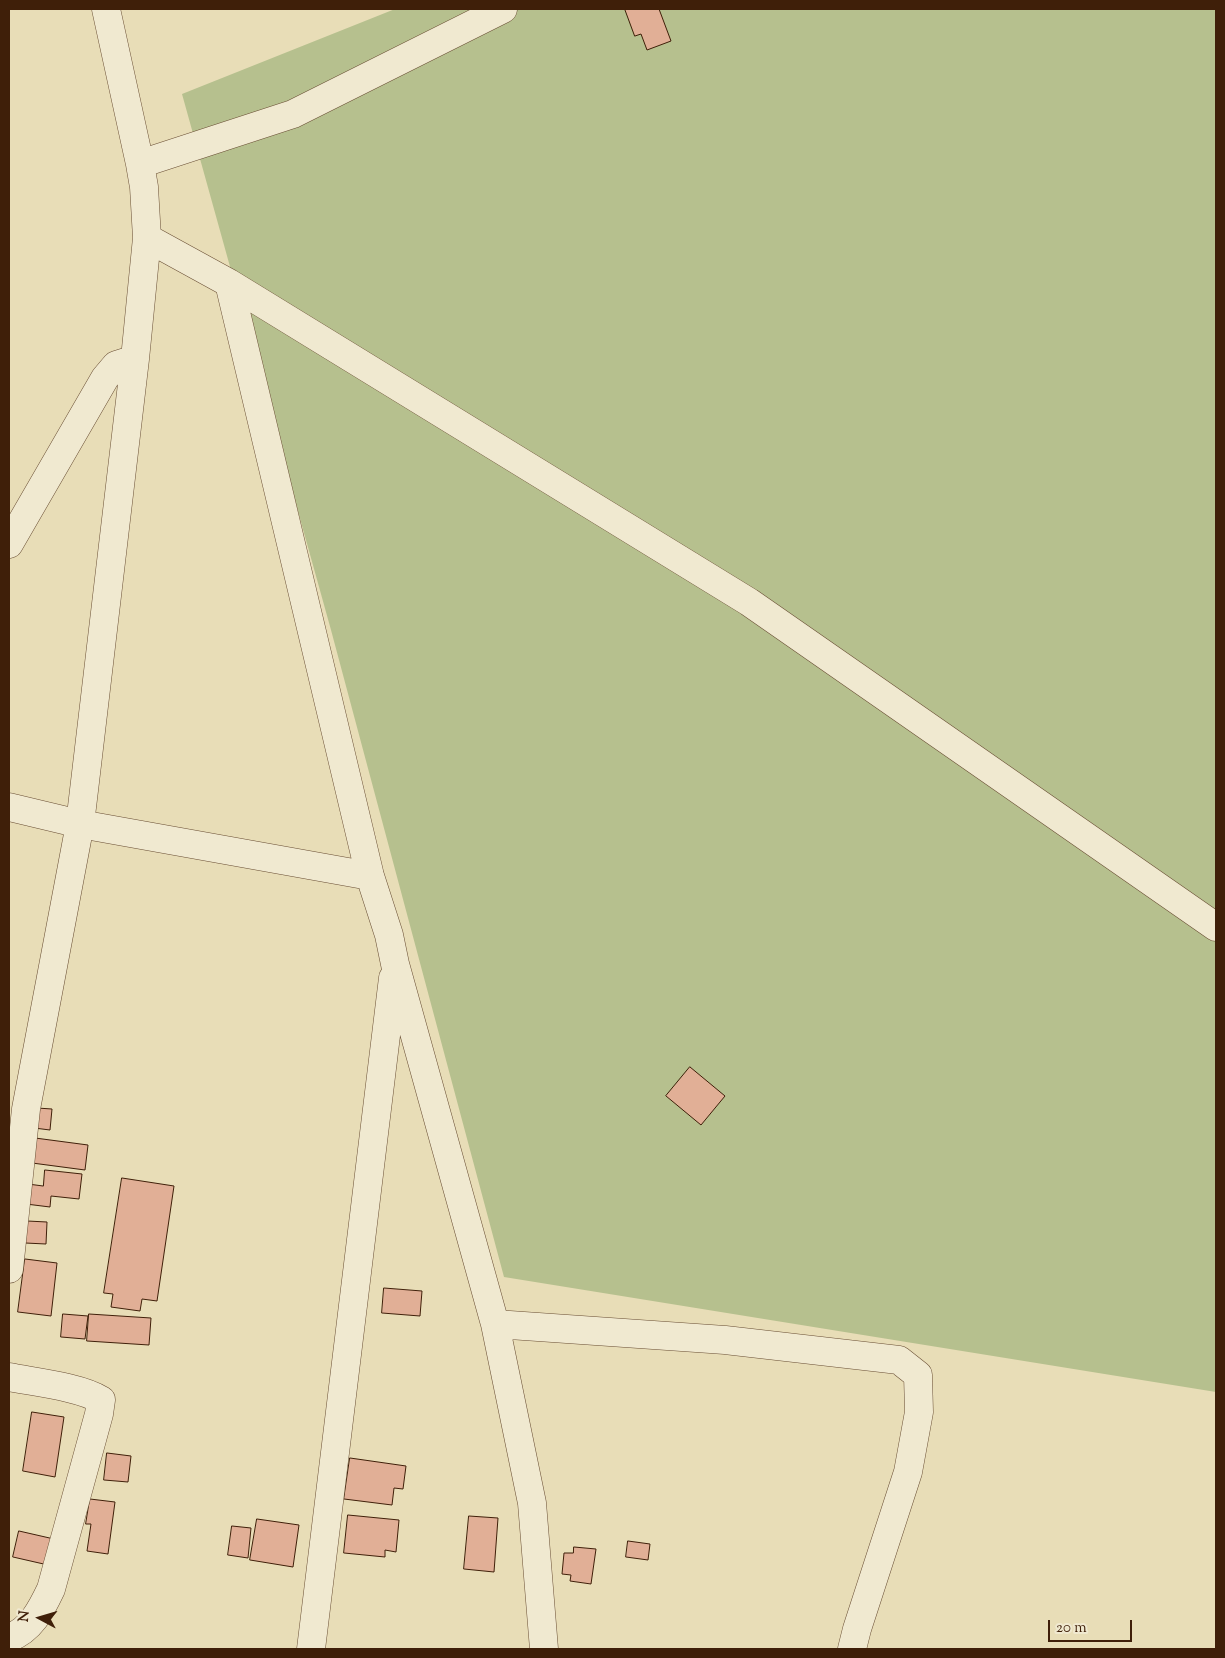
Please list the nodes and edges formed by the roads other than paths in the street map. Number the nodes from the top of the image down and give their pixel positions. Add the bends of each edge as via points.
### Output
1 (106, 9) edge
2 (503, 9) edge
3 (140, 164) junction
4 (147, 238) junction
5 (229, 283) junction
6 (135, 358) junction
7 (9, 544) edge
8 (9, 807) edge
9 (80, 824) junction
10 (370, 876) junction
11 (1216, 927) edge
12 (395, 964) junction
13 (9, 1269) edge
14 (495, 1324) junction
15 (9, 1377) edge
16 (9, 1638) edge
17 (311, 1649) edge
18 (544, 1649) edge
19 (852, 1649) edge

1 - 3 street
2 - 3 street via 293,114
3 - 4 street
4 - 5 street
4 - 6 street
5 - 10 street
5 - 11 street via 749,602
6 - 7 street via 116,365 105,378
6 - 9 street
8 - 9 street
9 - 10 street
9 - 13 street via 26,1109
10 - 12 street
12 - 14 street
12 - 17 street
14 - 18 street via 532,1503
14 - 19 street via 725,1340 899,1360 918,1375 919,1412 908,1472
15 - 16 street via 92,1394 101,1400 51,1589 29,1626

